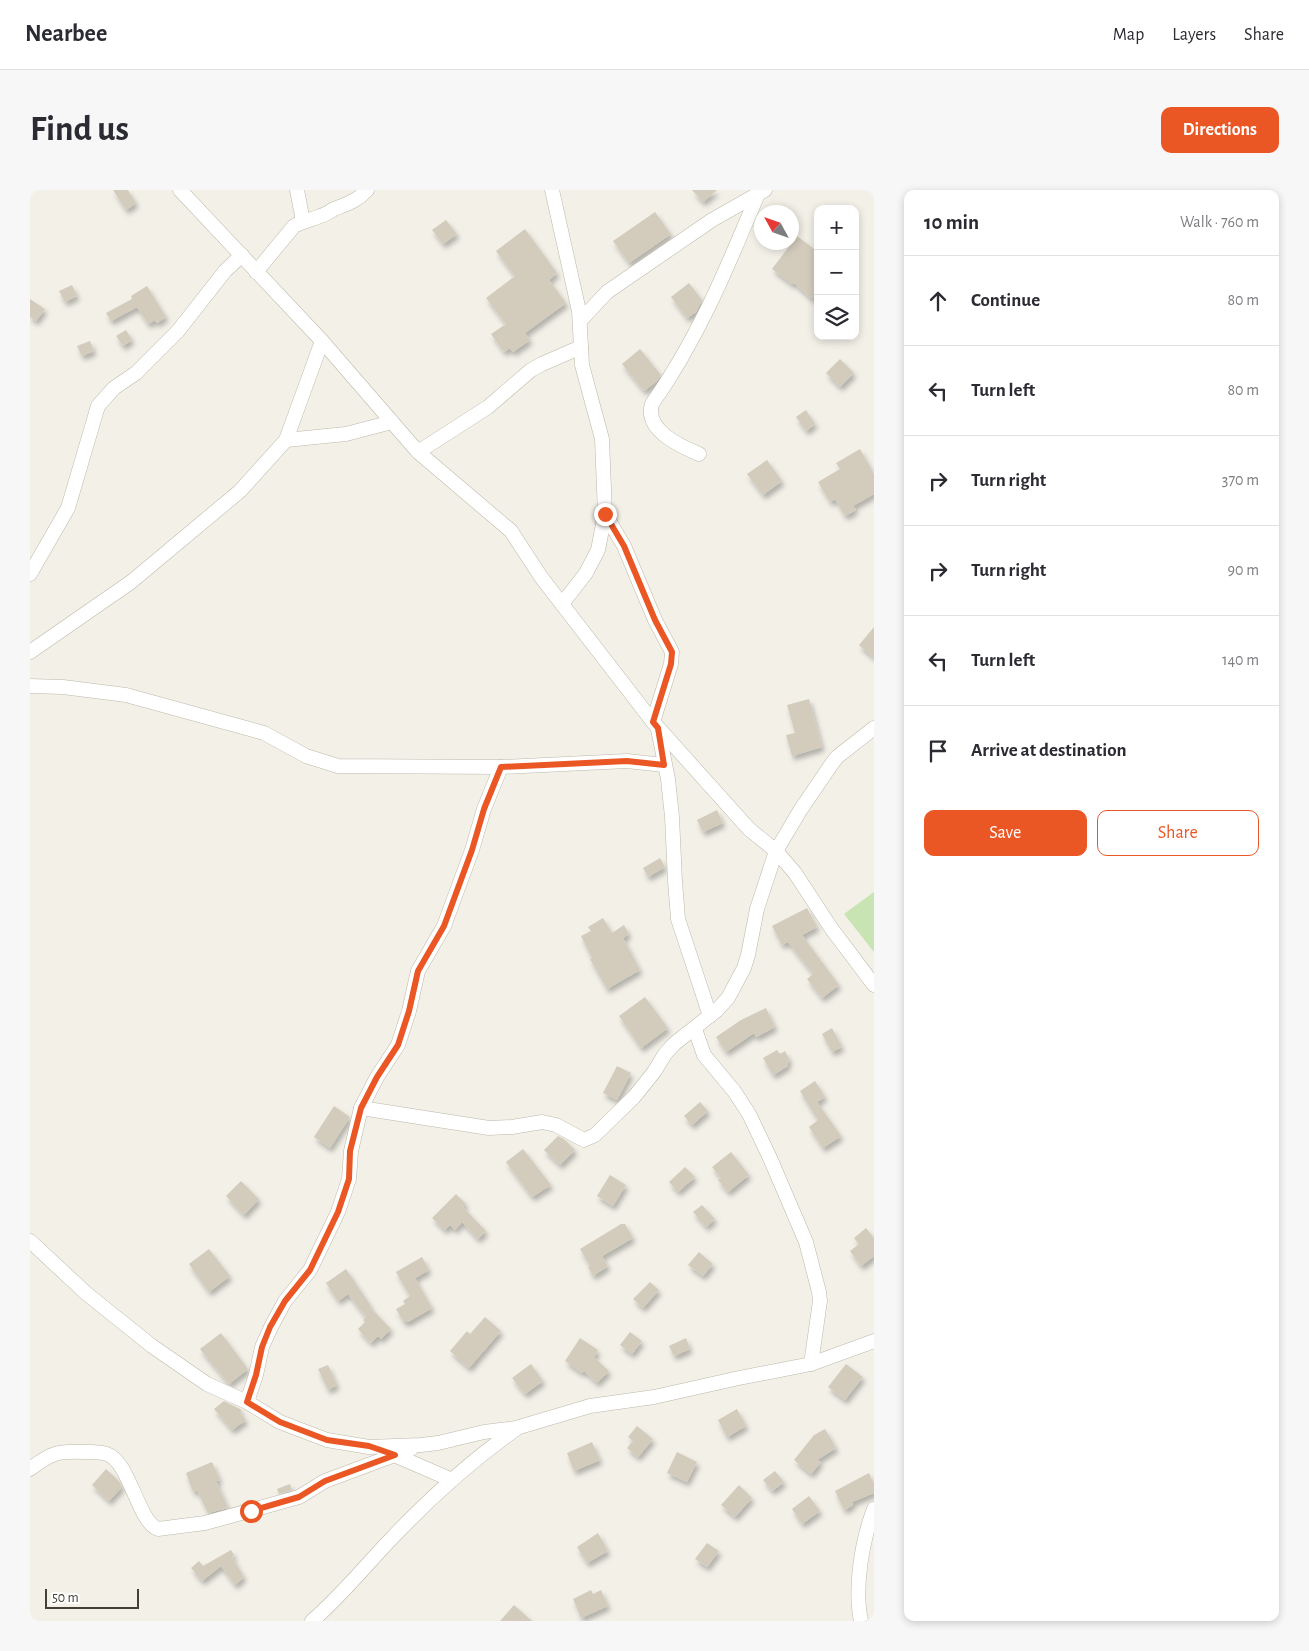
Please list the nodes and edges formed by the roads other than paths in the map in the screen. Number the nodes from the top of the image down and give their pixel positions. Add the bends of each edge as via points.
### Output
1 (180, 190) edge
2 (297, 190) edge
3 (367, 190) edge
4 (552, 190) edge
5 (761, 192) edge
6 (302, 221) junction
7 (242, 255) junction
8 (256, 272) junction
9 (580, 321) junction
10 (322, 341) junction
11 (581, 347) junction
12 (392, 422) junction
13 (286, 440) junction
14 (418, 452) junction
15 (700, 454) dead end
16 (605, 514) junction
17 (30, 574) edge
18 (562, 604) junction
19 (30, 652) edge
20 (30, 686) edge
21 (656, 725) junction
22 (874, 728) edge
23 (664, 765) junction
24 (501, 767) junction
25 (776, 851) junction
26 (874, 985) edge
27 (710, 1016) junction
28 (695, 1029) junction
29 (361, 1108) junction
30 (30, 1241) edge
31 (874, 1341) edge
32 (812, 1364) junction
33 (247, 1402) junction
34 (516, 1428) junction
35 (484, 1432) junction
36 (421, 1445) junction
37 (369, 1446) junction
38 (481, 1454) junction
39 (395, 1455) junction
40 (30, 1469) edge
41 (452, 1480) junction
42 (874, 1509) edge
43 (312, 1621) edge
44 (861, 1621) edge

1 - 7 street
2 - 6 street
3 - 6 street via 348,205
4 - 9 street
5 - 9 street via 712,220 607,292
5 - 15 street via 716,294 650,410 656,427 682,447
6 - 8 street via 287,233
7 - 8 street
7 - 17 street via 225,271 178,331 98,406 68,508
8 - 10 street
9 - 11 street
10 - 12 street
10 - 13 street
11 - 14 street via 531,370 488,407
11 - 16 street via 582,365 602,438
12 - 13 street via 346,434
12 - 14 street
13 - 19 street via 240,491 131,582
14 - 18 street via 511,531
16 - 18 street via 598,550 586,573
16 - 21 street via 624,546 672,652
18 - 21 street
20 - 24 street via 126,696 264,733 306,756 338,766
21 - 23 street
21 - 25 street via 749,829
22 - 25 street via 831,764
23 - 24 street via 627,761
23 - 27 street via 672,817 678,919
24 - 29 street via 444,926 418,971 398,1045
25 - 26 street
25 - 27 street via 757,908 744,968 728,998
27 - 28 street
28 - 29 street via 665,1054 634,1097 595,1135 584,1140 556,1125 542,1122 489,1128
28 - 32 street via 704,1055 749,1114 806,1242 820,1302
29 - 33 street via 350,1151 349,1179 338,1212 310,1270 285,1301 270,1327
30 - 33 street via 87,1294 152,1346 207,1384
31 - 32 street
32 - 34 street via 654,1397 590,1406
33 - 37 street via 280,1422 327,1440
34 - 35 street
34 - 38 street
35 - 36 street
35 - 38 street
36 - 37 street
36 - 39 street
37 - 39 street
38 - 41 street
39 - 40 street via 325,1481 299,1497 205,1522 158,1529 149,1522 121,1467 107,1454 62,1451 45,1457
39 - 41 street
41 - 43 street
42 - 44 street via 861,1568 858,1609

